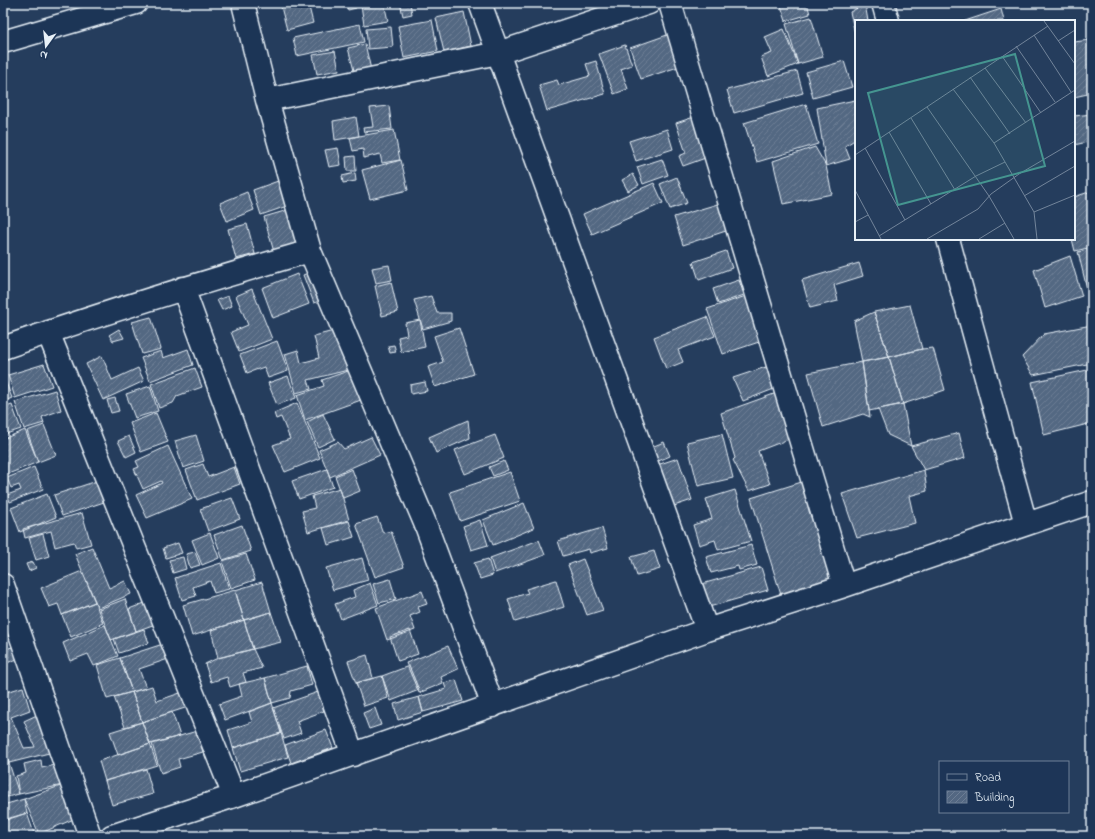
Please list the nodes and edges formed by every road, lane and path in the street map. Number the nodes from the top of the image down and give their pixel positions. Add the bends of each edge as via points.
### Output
1 (136, 3) edge
2 (243, 3) edge
3 (480, 3) edge
4 (649, 3) edge
5 (670, 3) edge
6 (883, 3) edge
7 (888, 20) edge
8 (3, 42) edge
9 (498, 53) junction
10 (267, 100) junction
11 (948, 240) edge
12 (310, 251) junction
13 (183, 288) junction
14 (48, 332) junction
15 (3, 348) edge
16 (1092, 502) edge
17 (1026, 524) junction
18 (3, 585) edge
19 (844, 586) junction
20 (707, 630) junction
21 (493, 706) junction
22 (353, 755) junction
23 (234, 796) junction
24 (90, 836) edge
25 (112, 836) edge

1 - 8 street
2 - 10 street
3 - 9 street
4 - 9 street
5 - 19 street
6 - 7 street
9 - 10 street
9 - 20 street
10 - 12 street
11 - 17 street
12 - 13 street
12 - 21 street via 425,523
13 - 14 street
13 - 22 street
14 - 15 street
14 - 23 street
16 - 17 street
17 - 19 street
18 - 24 street
19 - 20 street
20 - 21 street
21 - 22 street
22 - 23 street
23 - 25 street

